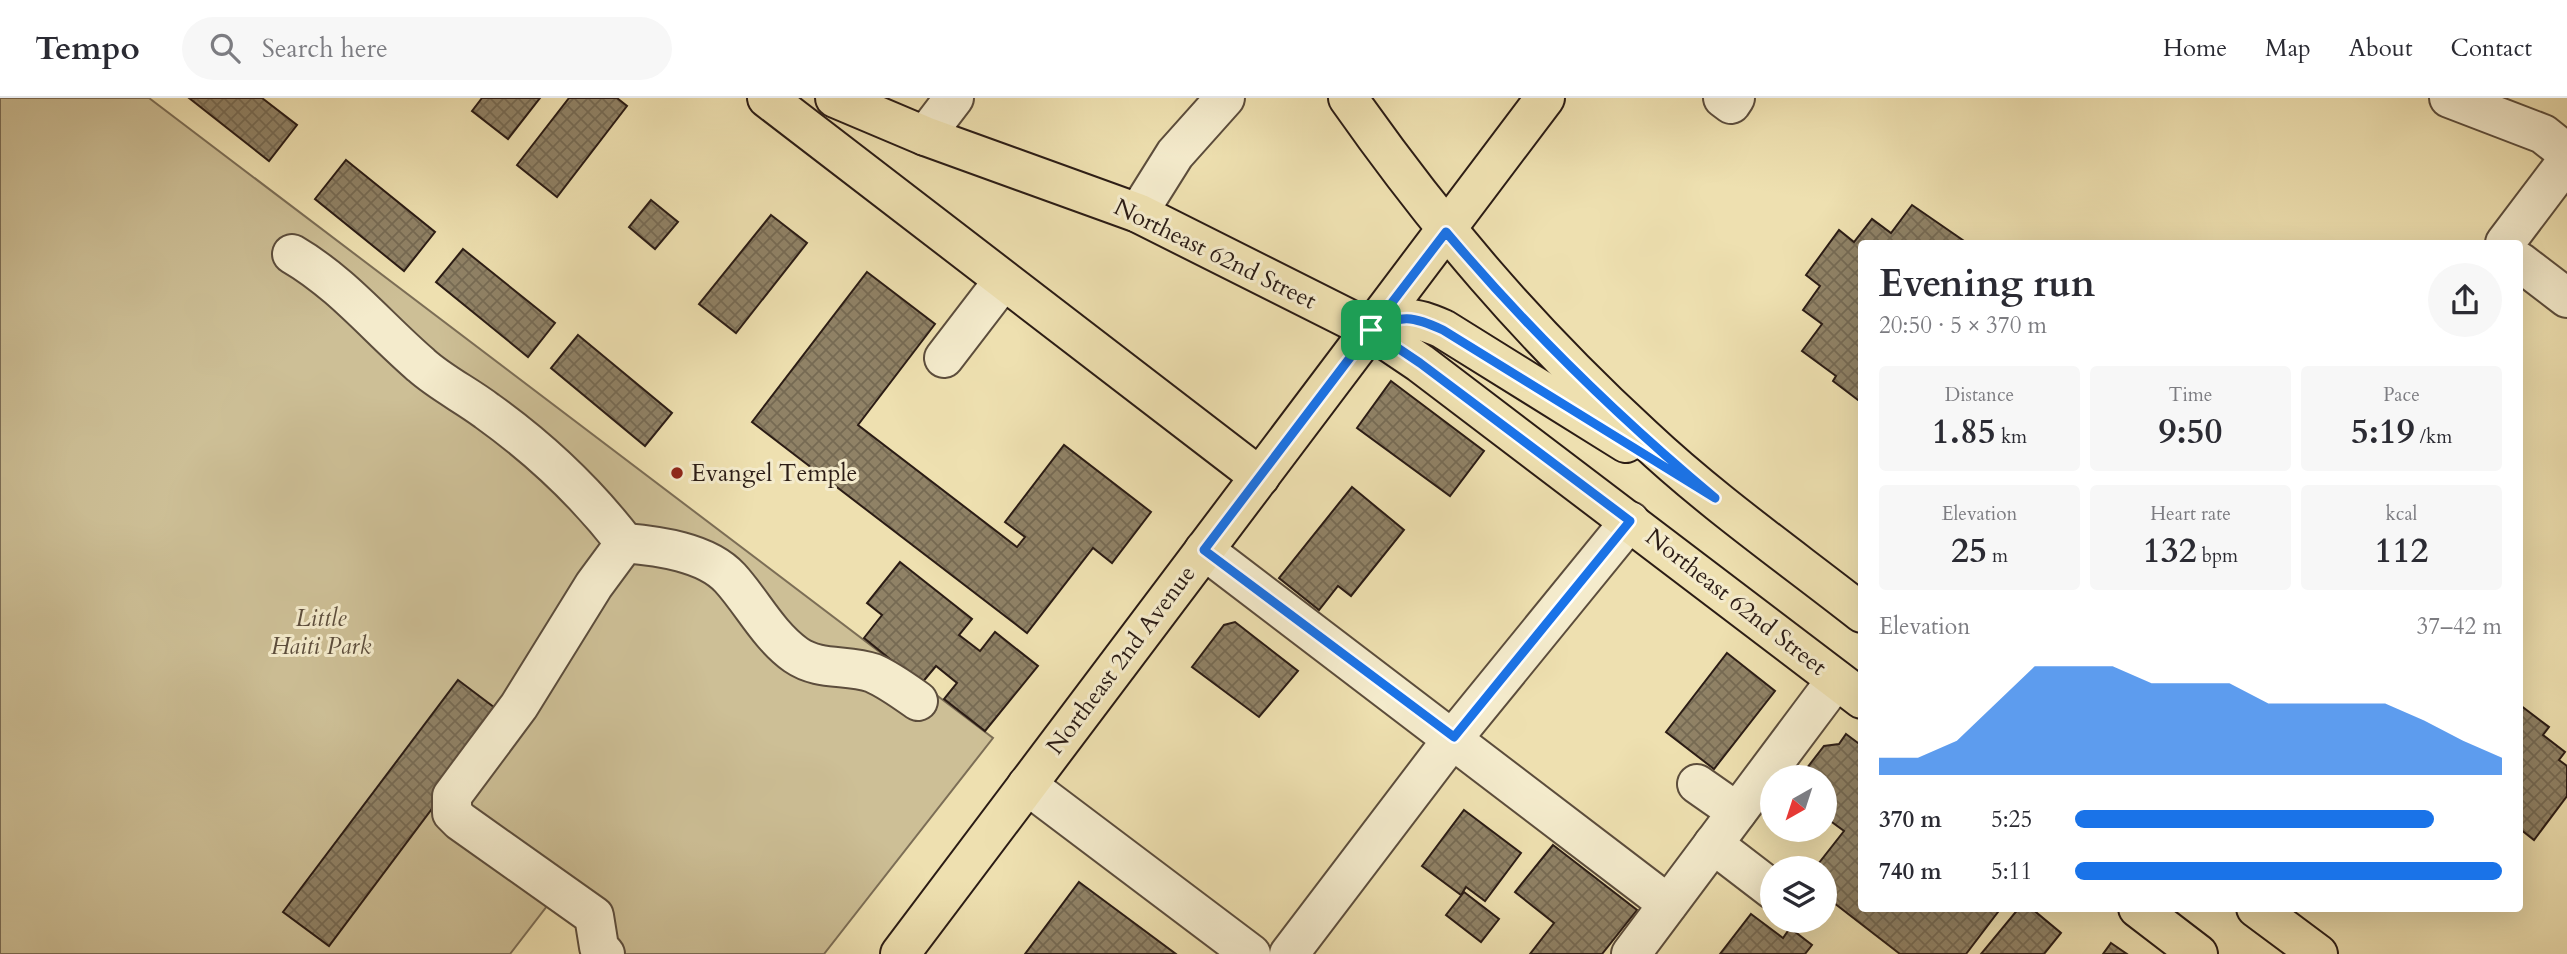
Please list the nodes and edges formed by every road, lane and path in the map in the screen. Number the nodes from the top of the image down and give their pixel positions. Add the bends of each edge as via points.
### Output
1 (767, 98) edge
2 (835, 98) edge
3 (954, 98) edge
4 (1225, 98) edge
5 (1348, 98) edge
6 (1545, 98) edge
7 (1723, 98) edge
8 (1735, 98) edge
9 (2449, 98) edge
10 (926, 136) junction
11 (2567, 153) edge
12 (2567, 161) edge
13 (1138, 213) junction
14 (1446, 232) junction
15 (2507, 240) edge
16 (292, 254) dead end
17 (2523, 264) edge
18 (1003, 281) junction
19 (2567, 298) edge
20 (1371, 330) junction
21 (944, 358) dead end
22 (1259, 477) junction
23 (1715, 498) junction
24 (1630, 521) junction
25 (625, 543) junction
26 (1204, 550) junction
27 (1858, 609) edge
28 (1849, 689) edge
29 (918, 701) dead end
30 (1454, 737) junction
31 (1697, 784) dead end
32 (1027, 785) junction
33 (1737, 813) junction
34 (1713, 844) junction
35 (1760, 880) edge
36 (1668, 904) junction
37 (2143, 912) edge
38 (2261, 912) edge
39 (2312, 952) edge
40 (605, 954) edge
41 (900, 954) edge
42 (1251, 954) edge
43 (1289, 954) edge
44 (1631, 954) edge
45 (2199, 954) edge

1 - 18 main road
2 - 10 main road, Northeast 62nd Street
3 - 10 street
4 - 13 street via 1175,154
5 - 14 main road
6 - 14 main road, Northeast 2nd Avenue
7 - 8 street via 1731,104
9 - 11 street via 2543,134
10 - 13 main road, Northeast 62nd Street
12 - 15 street
13 - 20 main road, Northeast 62nd Street
14 - 20 main road, Northeast 2nd Avenue
14 - 23 main road via 1554,352 1644,439
16 - 25 street via 333,282 429,372 555,464
17 - 19 street
18 - 21 street
18 - 22 main road
20 - 22 main road, Northeast 2nd Avenue
20 - 23 main road via 1396,317 1419,319 1443,330
20 - 24 main road, Northeast 62nd Street
22 - 26 main road, Northeast 2nd Avenue
23 - 27 main road
24 - 28 main road, Northeast 62nd Street
24 - 30 street
25 - 29 street via 707,562 729,576 794,654 811,664 870,673
25 - 40 street via 519,706 452,796 452,813 460,821 594,916 599,947
26 - 30 street
26 - 32 main road, Northeast 2nd Avenue
28 - 33 street
30 - 36 street
30 - 43 street
31 - 33 street
32 - 41 main road, Northeast 2nd Avenue
32 - 42 street
33 - 34 street
34 - 35 street
34 - 36 street
36 - 44 street
37 - 45 main road
38 - 39 main road

